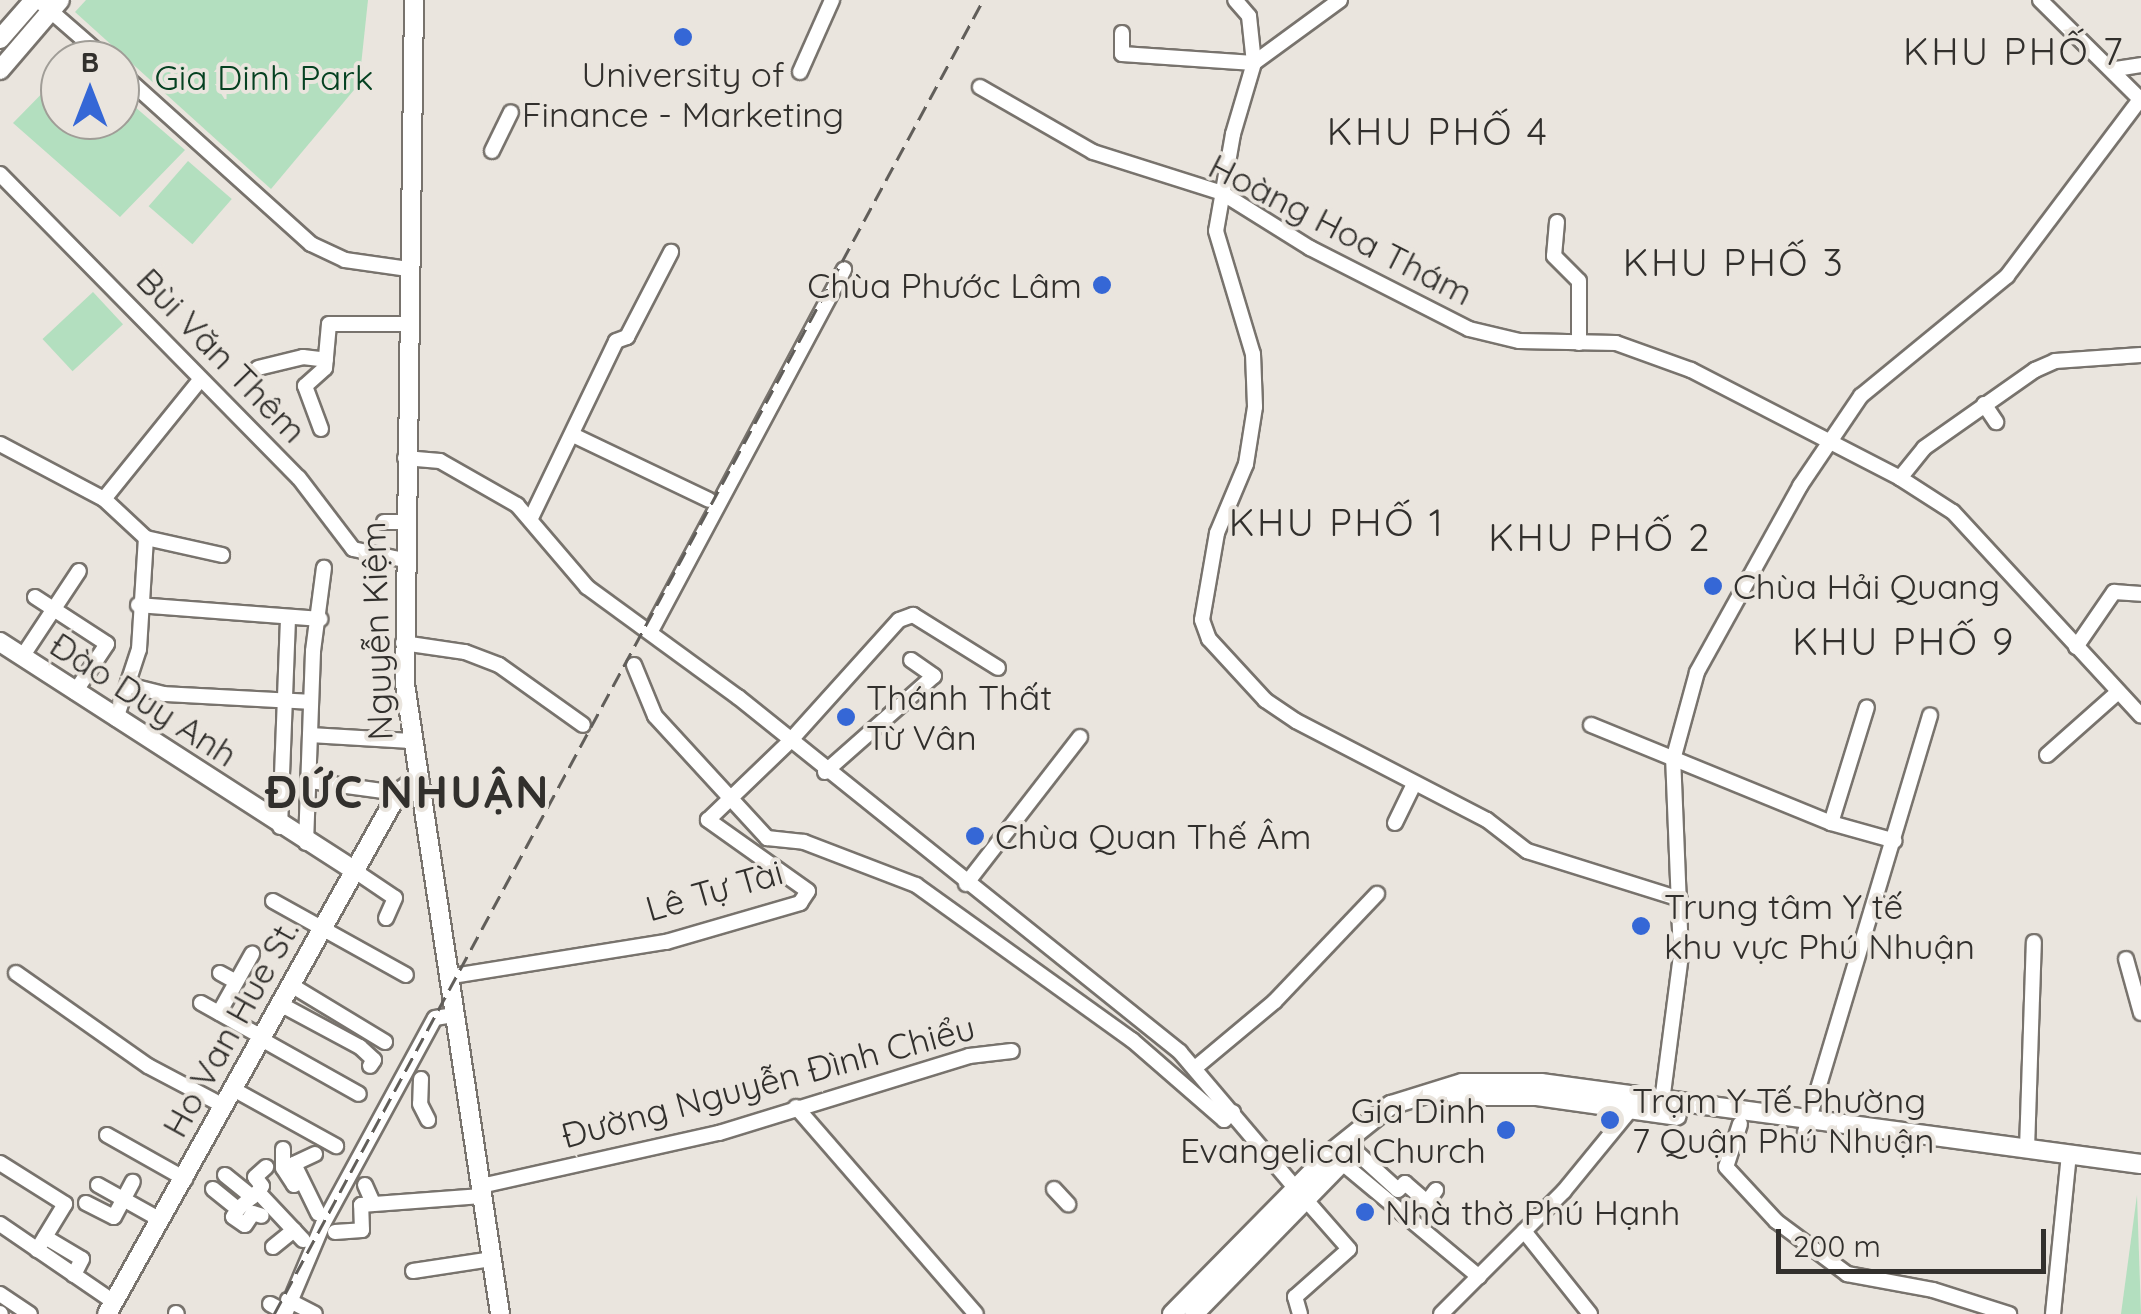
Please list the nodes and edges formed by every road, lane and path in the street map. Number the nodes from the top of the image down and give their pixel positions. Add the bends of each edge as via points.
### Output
1 (414, 0) edge
2 (832, 0) edge
3 (1235, 0) edge
4 (1340, 0) edge
5 (2040, 0) edge
6 (46, 3) edge
7 (1122, 33) dead end
8 (0, 40) edge
9 (85, 40) edge
10 (1254, 63) junction
11 (2141, 64) edge
12 (2116, 69) junction
13 (0, 70) edge
14 (800, 72) dead end
15 (980, 86) dead end
16 (140, 90) edge
17 (2141, 99) edge
18 (511, 112) dead end
19 (492, 151) dead end
20 (0, 174) edge
21 (1222, 193) junction
22 (1556, 222) dead end
23 (671, 252) dead end
24 (408, 269) junction
25 (844, 269) dead end
26 (405, 324) junction
27 (1579, 342) junction
28 (2141, 355) edge
29 (326, 360) junction
30 (258, 368) dead end
31 (202, 380) junction
32 (1984, 404) junction
33 (1996, 422) dead end
34 (321, 429) dead end
35 (575, 436) junction
36 (1828, 440) junction
37 (0, 444) edge
38 (404, 458) junction
39 (1900, 478) junction
40 (104, 499) junction
41 (709, 500) dead end
42 (531, 518) junction
43 (384, 522) dead end
44 (404, 522) junction
45 (146, 538) junction
46 (222, 555) dead end
47 (404, 560) junction
48 (324, 568) dead end
49 (79, 571) dead end
50 (2141, 594) edge
51 (35, 597) dead end
52 (138, 606) junction
53 (55, 609) junction
54 (288, 617) junction
55 (320, 618) junction
56 (652, 630) junction
57 (0, 642) edge
58 (402, 643) junction
59 (2076, 647) junction
60 (287, 649) junction
61 (313, 651) junction
62 (22, 658) junction
63 (911, 660) dead end
64 (634, 665) dead end
65 (998, 668) dead end
66 (128, 685) junction
67 (75, 692) junction
68 (2118, 692) junction
69 (285, 700) junction
70 (311, 702) junction
71 (1867, 707) dead end
72 (1930, 715) dead end
73 (2141, 716) edge
74 (116, 719) junction
75 (584, 724) dead end
76 (1591, 725) dead end
77 (310, 735) junction
78 (1080, 737) dead end
79 (410, 740) junction
80 (790, 741) junction
81 (282, 752) junction
82 (311, 752) junction
83 (2047, 756) dead end
84 (1674, 760) junction
85 (825, 772) junction
86 (417, 779) junction
87 (310, 781) junction
88 (1414, 784) junction
89 (398, 793) junction
90 (730, 798) junction
91 (282, 802) junction
92 (308, 804) junction
93 (1395, 823) dead end
94 (1831, 823) junction
95 (280, 827) junction
96 (1895, 841) junction
97 (306, 842) junction
98 (355, 872) junction
99 (966, 884) junction
100 (1377, 894) dead end
101 (1680, 899) junction
102 (273, 901) dead end
103 (386, 918) dead end
104 (322, 928) junction
105 (2034, 942) dead end
106 (252, 954) dead end
107 (2126, 959) dead end
108 (220, 973) dead end
109 (16, 974) dead end
110 (406, 975) dead end
111 (459, 975) dead end
112 (236, 982) junction
113 (291, 985) junction
114 (201, 1003) dead end
115 (280, 1004) junction
116 (219, 1013) junction
117 (2141, 1013) edge
118 (455, 1015) junction
119 (261, 1038) junction
120 (385, 1042) dead end
121 (1012, 1051) dead end
122 (1183, 1056) junction
123 (370, 1066) dead end
124 (1195, 1068) junction
125 (1168, 1069) junction
126 (421, 1079) dead end
127 (1206, 1080) junction
128 (1194, 1092) junction
129 (359, 1094) dead end
130 (228, 1098) junction
131 (1636, 1105) junction
132 (796, 1107) junction
133 (1661, 1108) junction
134 (1233, 1112) junction
135 (428, 1120) dead end
136 (1740, 1124) junction
137 (1806, 1126) junction
138 (107, 1135) dead end
139 (336, 1146) dead end
140 (283, 1149) dead end
141 (2027, 1149) junction
142 (315, 1154) dead end
143 (1347, 1156) junction
144 (2068, 1160) junction
145 (0, 1163) edge
146 (2141, 1164) edge
147 (266, 1167) dead end
148 (225, 1175) dead end
149 (2141, 1176) edge
150 (184, 1179) junction
151 (133, 1182) dead end
152 (299, 1182) junction
153 (98, 1185) dead end
154 (365, 1185) dead end
155 (213, 1189) dead end
156 (1054, 1189) dead end
157 (1436, 1190) dead end
158 (482, 1191) junction
159 (1301, 1194) junction
160 (255, 1195) junction
161 (124, 1200) junction
162 (86, 1202) dead end
163 (373, 1203) junction
164 (1068, 1204) dead end
165 (238, 1209) junction
166 (267, 1211) junction
167 (161, 1220) junction
168 (325, 1223) junction
169 (0, 1224) edge
170 (1524, 1232) junction
171 (255, 1234) dead end
172 (41, 1243) junction
173 (273, 1247) dead end
174 (491, 1259) junction
175 (413, 1271) dead end
176 (1479, 1277) junction
177 (0, 1294) edge
178 (270, 1304) dead end
179 (111, 1308) edge
180 (286, 1309) edge
181 (30, 1314) edge
182 (314, 1314) edge
183 (500, 1314) edge
184 (976, 1314) edge
185 (1172, 1314) edge
186 (1194, 1314) edge
187 (1300, 1314) edge
188 (1441, 1314) edge
189 (1590, 1314) edge
190 (2009, 1314) edge
191 (2053, 1314) edge

1 - 24 main road, Nguyễn Kiệm
2 - 14 street
3 - 10 street via 1249,16
4 - 10 street
5 - 12 street
6 - 8 main road
6 - 9 street
6 - 13 main road
7 - 10 street via 1122,54
10 - 21 street
11 - 12 street
12 - 17 street
15 - 21 street, Hoàng Hoa Thám via 1093,152
16 - 24 street via 311,244 345,260
17 - 36 street via 2008,276 1866,390
18 - 19 street
20 - 31 street, Bùi Văn Thêm
21 - 27 street, Hoàng Hoa Thám via 1310,248 1469,329 1519,341
21 - 88 street via 1216,231 1253,354 1255,407 1246,464 1217,533 1202,620 1265,700
22 - 27 street via 1554,256 1579,282
23 - 35 street via 626,337 616,341
24 - 26 main road, Nguyễn Kiệm
25 - 56 street via 768,401
26 - 29 street via 329,324
26 - 38 main road, Nguyễn Kiệm
27 - 36 street, Hoàng Hoa Thám via 1616,343 1691,370
28 - 32 street via 2055,360
29 - 30 street via 303,357
29 - 34 street via 305,386
31 - 40 street
31 - 47 street, Bùi Văn Thêm via 300,478 354,549
32 - 33 street
32 - 39 street via 1924,448
35 - 41 street
35 - 42 street
36 - 39 street, Hoàng Hoa Thám
36 - 84 street via 1697,672
37 - 40 street
38 - 42 street via 440,461
38 - 44 main road, Nguyễn Kiệm
39 - 59 street, Hoàng Hoa Thám via 1952,512
40 - 45 street
42 - 56 street via 571,572
43 - 44 street
44 - 47 main road, Nguyễn Kiệm
45 - 46 street
45 - 52 street
47 - 58 main road, Nguyễn Kiệm
48 - 55 street
49 - 53 street
50 - 59 street via 2114,592
51 - 53 street
52 - 54 street
52 - 66 street via 139,649
53 - 62 street
53 - 67 street via 107,644
54 - 55 street
54 - 60 street
55 - 61 street
56 - 80 street
57 - 62 main road, Đào Duy Anh
58 - 75 street via 470,653 500,665
58 - 79 main road, Nguyễn Kiệm
59 - 68 street, Hoàng Hoa Thám
60 - 61 street
60 - 69 street
61 - 70 street
62 - 67 main road, Đào Duy Anh
63 - 85 street via 934,676
64 - 90 street via 655,716
65 - 80 street via 913,615 900,620
66 - 69 street via 164,694
66 - 74 street
67 - 74 main road, Đào Duy Anh
68 - 73 street, Hoàng Hoa Thám
68 - 83 street
69 - 70 street
69 - 81 street
70 - 77 street
71 - 94 street
72 - 96 street
74 - 95 main road, Đào Duy Anh
76 - 84 street
77 - 79 street
77 - 82 street
78 - 99 street
79 - 86 main road, Nguyễn Kiệm
80 - 85 street
80 - 90 street
81 - 82 street
81 - 91 street
82 - 87 street
84 - 94 street
84 - 101 street
85 - 99 street
86 - 89 main road, Ho Van Hue St.
86 - 118 main road, Nguyễn Kiệm
87 - 89 street
87 - 92 street
88 - 93 street
88 - 101 street via 1487,820 1527,852
89 - 98 main road, Ho Van Hue St.
90 - 111 street, Lê Tự Tài via 708,820 808,890 800,903 666,942
90 - 125 street via 767,838 804,842 929,894
91 - 92 street
91 - 95 street
92 - 97 street
94 - 96 street
95 - 97 main road, Đào Duy Anh
96 - 137 street
97 - 98 main road, Đào Duy Anh
98 - 103 street via 394,898
98 - 104 main road, Ho Van Hue St.
99 - 122 street
100 - 124 street via 1275,1001
101 - 133 street via 1679,980
102 - 104 street
104 - 110 street
104 - 113 main road, Ho Van Hue St.
105 - 141 street
106 - 112 street
107 - 117 street
108 - 112 street
109 - 130 street via 148,1066
112 - 116 street
113 - 115 main road, Ho Van Hue St.
113 - 120 street
114 - 116 street
115 - 119 main road, Ho Van Hue St.
115 - 123 street via 360,1047 374,1060
116 - 119 street
118 - 158 main road, Nguyễn Kiệm
118 - 168 street via 434,1018
119 - 129 street
119 - 130 main road, Ho Van Hue St.
121 - 132 street, Đường Nguyễn Đình Chiểu via 969,1056
122 - 124 street
122 - 125 street
124 - 127 street
125 - 128 street
126 - 135 street via 420,1104
127 - 128 street
127 - 134 street
128 - 134 street via 1224,1120
130 - 139 street
130 - 150 main road, Ho Van Hue St.
131 - 133 main road
131 - 143 main road via 1462,1094 1416,1106
131 - 159 main road via 1542,1083 1436,1088 1391,1105
131 - 170 street
132 - 158 street, Đường Nguyễn Đình Chiểu via 719,1133
132 - 184 street
133 - 136 main road
133 - 137 main road
134 - 159 street
136 - 137 main road
136 - 190 street via 1726,1166 1776,1220 1847,1274 1933,1290
137 - 141 main road
137 - 144 main road
138 - 150 street
140 - 152 street via 283,1168 294,1186
141 - 144 main road
142 - 152 street via 294,1164
143 - 157 street via 1398,1190 1406,1183 1427,1202
143 - 159 main road
143 - 176 street
144 - 146 main road
144 - 149 main road
144 - 191 street
145 - 172 street via 64,1204
147 - 160 street via 255,1177 262,1186
148 - 160 street
150 - 167 main road, Ho Van Hue St.
151 - 161 street
152 - 168 street
153 - 161 street
154 - 163 street
155 - 165 street
156 - 164 street
158 - 163 street, Đường Nguyễn Đình Chiểu
158 - 174 main road, Nguyễn Kiệm
159 - 185 main road
159 - 186 main road
159 - 187 street via 1349,1249 1295,1297
160 - 165 street
160 - 166 street
161 - 162 street via 114,1217
161 - 167 street
163 - 168 street via 361,1205 362,1230
165 - 166 street via 233,1216 245,1225 252,1214
166 - 171 street
166 - 173 street via 298,1235
167 - 179 main road, Ho Van Hue St.
168 - 180 street
169 - 172 street
170 - 176 street
170 - 189 street
172 - 179 street via 82,1259 74,1275
174 - 175 street
174 - 183 main road, Nguyễn Kiệm
176 - 188 street
177 - 181 street
178 - 180 street
180 - 182 street

